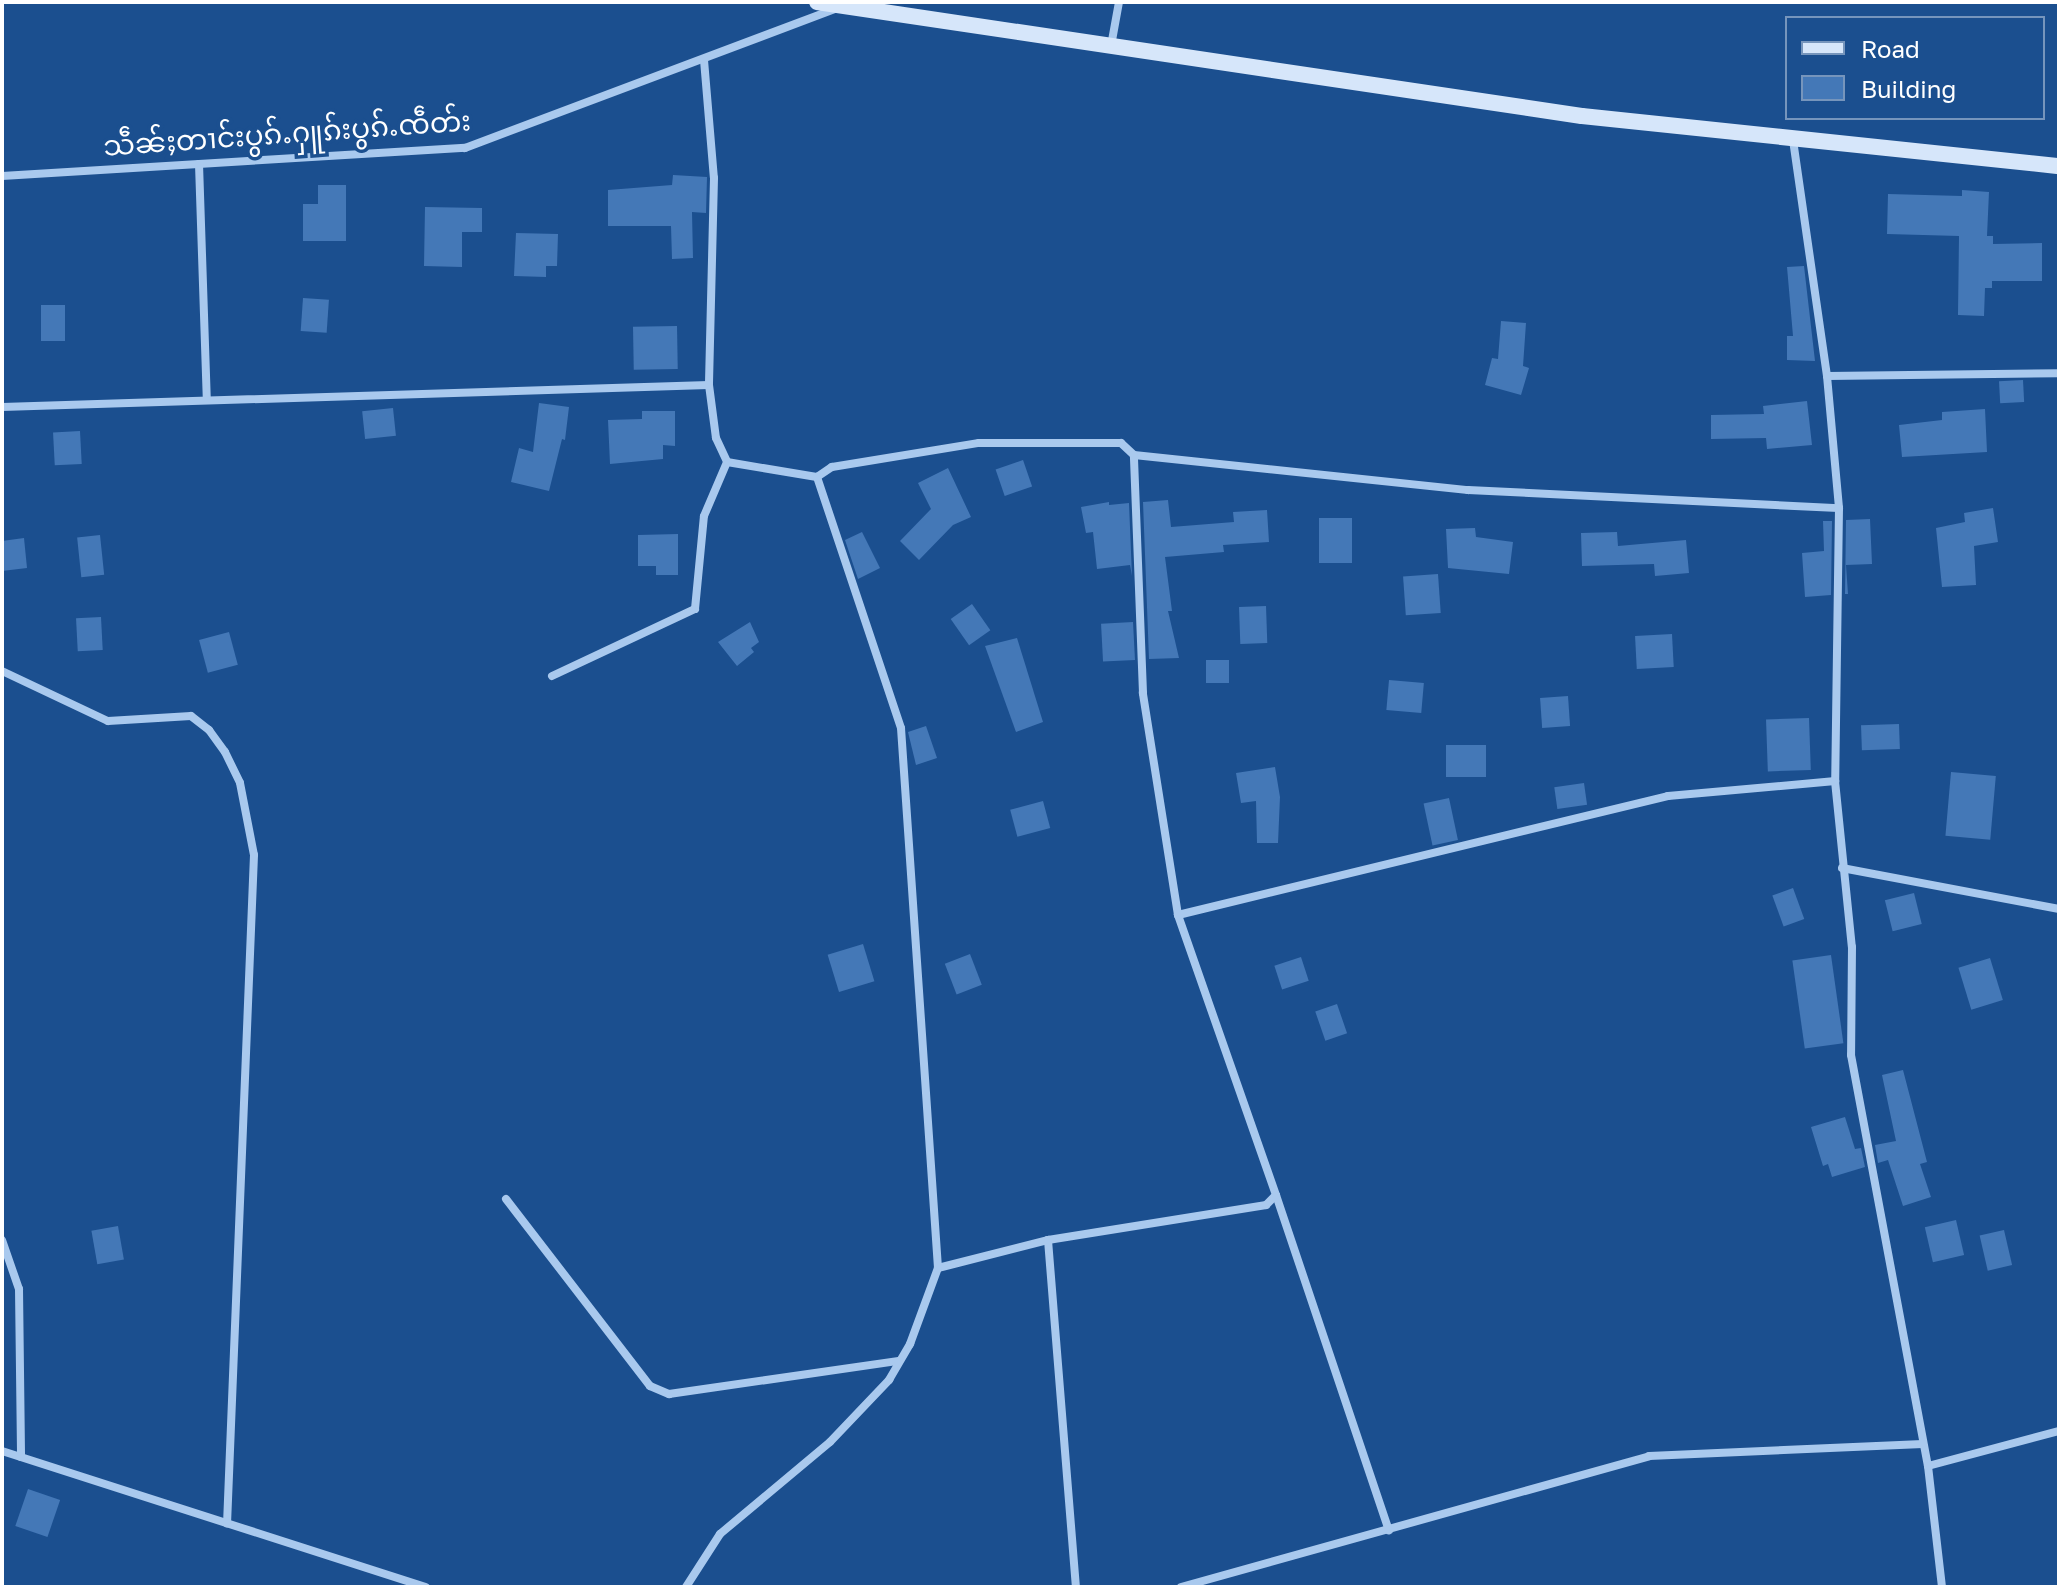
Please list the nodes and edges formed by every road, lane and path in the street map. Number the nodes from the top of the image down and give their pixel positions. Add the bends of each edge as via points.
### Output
1 (817, 2) edge
2 (1119, 2) edge
3 (839, 7) junction
4 (1111, 46) junction
5 (704, 60) junction
6 (1793, 140) junction
7 (199, 164) junction
8 (2059, 166) edge
9 (2, 176) edge
10 (2059, 373) edge
11 (1827, 376) junction
12 (709, 385) junction
13 (207, 400) junction
14 (2, 407) edge
15 (1134, 455) junction
16 (727, 462) junction
17 (817, 477) junction
18 (1839, 508) junction
19 (2, 671) edge
20 (552, 676) dead end
21 (1835, 781) junction
22 (1842, 868) junction
23 (2059, 909) edge
24 (1178, 915) junction
25 (1276, 1195) junction
26 (506, 1199) dead end
27 (2, 1240) edge
28 (1048, 1240) junction
29 (938, 1268) junction
30 (899, 1361) junction
31 (2059, 1431) edge
32 (1923, 1444) junction
33 (2, 1451) edge
34 (21, 1457) junction
35 (1928, 1466) junction
36 (227, 1523) junction
37 (1389, 1531) junction
38 (426, 1587) edge
39 (686, 1587) edge
40 (1076, 1587) edge
41 (1181, 1587) edge
42 (1942, 1587) edge

1 - 3 main road
2 - 4 street
3 - 4 main road
3 - 5 street, သဵၼ်ႈတၢင်းပွၵ်ႉႁူၵ်းပွၵ်ႉၸဵတ်း
4 - 6 main road via 1582,116
5 - 7 street, သဵၼ်ႈတၢင်းပွၵ်ႉႁူၵ်းပွၵ်ႉၸဵတ်း via 465,148
5 - 12 street via 714,178
6 - 8 main road
6 - 11 street
7 - 9 street, သဵၼ်ႈတၢင်းပွၵ်ႉႁူၵ်းပွၵ်ႉၸဵတ်း
7 - 13 street
10 - 11 street
11 - 18 street
12 - 13 street
12 - 16 street via 716,438
13 - 14 street
15 - 17 street via 1121,443 979,443 832,467
15 - 18 street via 1468,490
15 - 24 street via 1143,693
16 - 17 street
16 - 20 street via 704,516 695,609
17 - 29 street via 901,728
18 - 21 street
19 - 36 street via 108,721 191,716 209,730 240,783 254,855
21 - 22 street
21 - 24 street via 1668,796
22 - 23 street
22 - 32 street via 1852,947 1851,1055
24 - 25 street
25 - 28 street via 1266,1205
25 - 37 street
26 - 30 street via 650,1386 669,1394
27 - 34 street via 19,1289
28 - 29 street
28 - 40 street
29 - 30 street
30 - 39 street via 889,1380 830,1442 720,1534
31 - 35 street
32 - 35 street
32 - 37 street via 1649,1456
33 - 34 street
34 - 36 street
35 - 42 street
36 - 38 street
37 - 41 street

